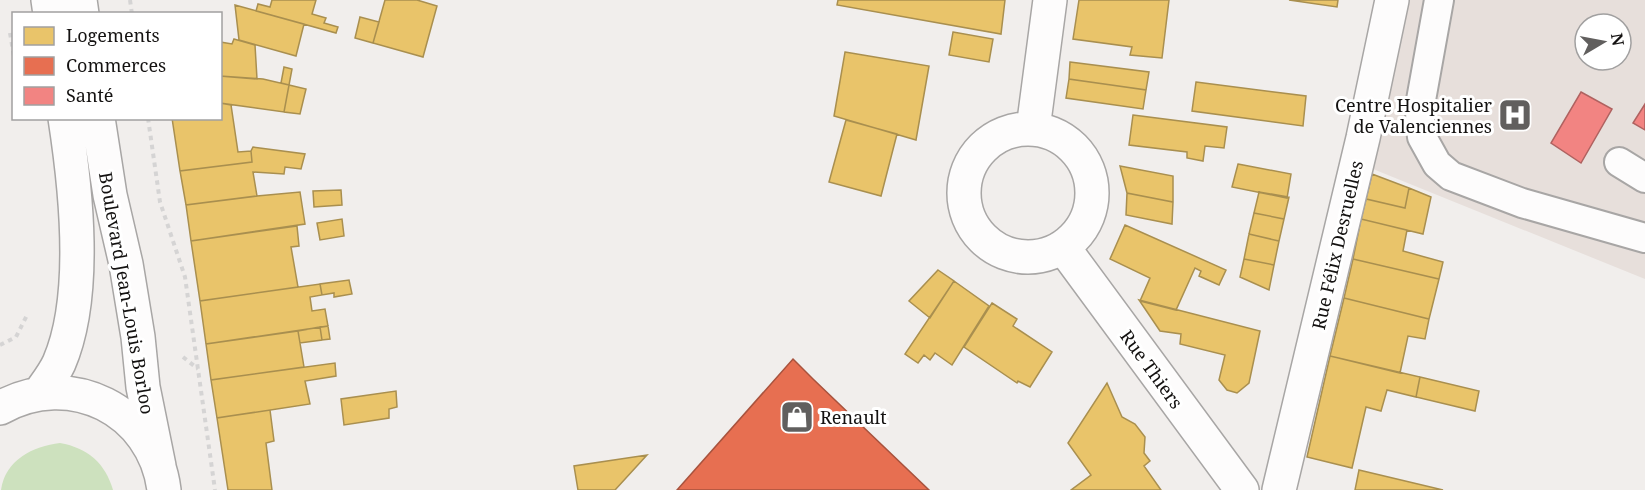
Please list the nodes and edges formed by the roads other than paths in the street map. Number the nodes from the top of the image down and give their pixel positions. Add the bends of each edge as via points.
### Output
1 (1050, 0) edge
2 (1392, 0) edge
3 (1438, 0) edge
4 (66, 120) edge
5 (98, 120) edge
6 (1033, 129) junction
7 (1619, 162) dead end
8 (1645, 178) edge
9 (1645, 238) edge
10 (1063, 247) junction
11 (39, 394) junction
12 (0, 408) edge
13 (161, 478) edge
14 (1242, 490) edge
15 (1280, 490) edge

1 - 6 street
2 - 15 street, Rue Félix Desruelles
3 - 9 lane via 1420,120 1422,137 1437,164 1451,176 1522,203
4 - 11 street, Boulevard Jean-Louis Borloo via 76,206 74,295 58,366
5 - 13 street, Boulevard Jean-Louis Borloo
6 - 10 street via 1069,144 1090,178 1087,217 1082,229
6 - 10 street via 1005,132 981,148 967,173 963,201 974,228 994,248 1035,257
7 - 8 lane
10 - 14 street, Rue Thiers
11 - 12 street
11 - 13 street via 83,396 112,408 137,429 150,447

